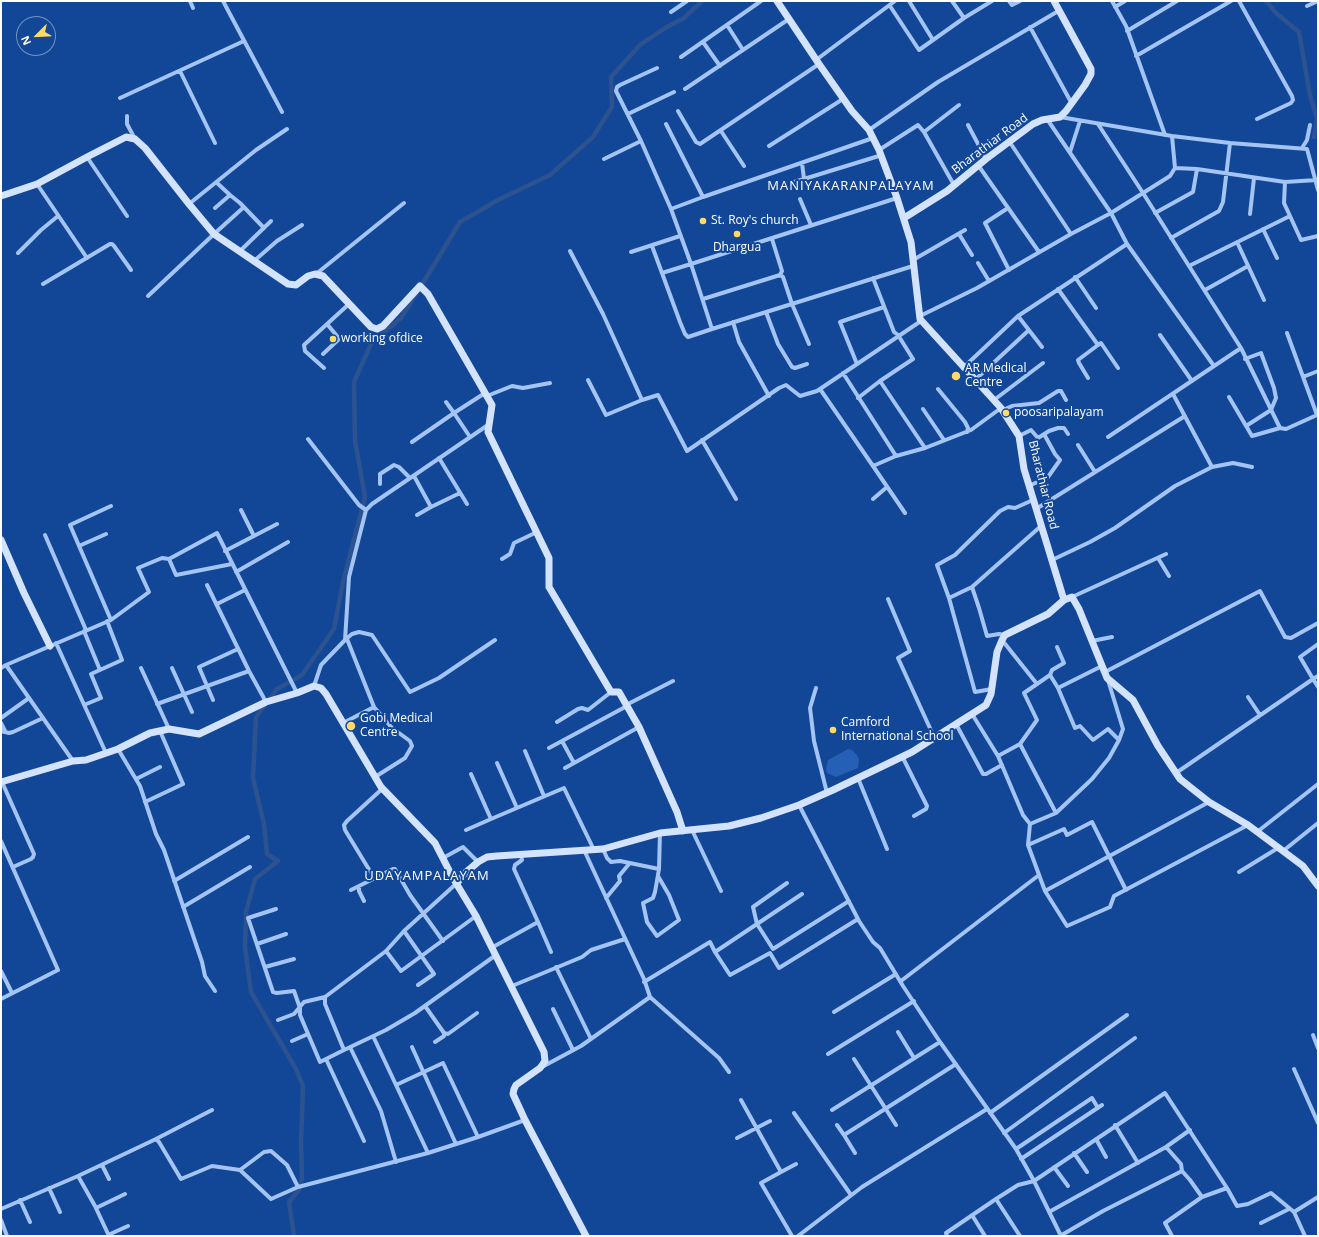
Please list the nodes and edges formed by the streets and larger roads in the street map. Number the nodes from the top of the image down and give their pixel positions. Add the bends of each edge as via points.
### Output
1 (190, 1) edge
2 (223, 1) edge
3 (687, 1) edge
4 (761, 1) edge
5 (777, 1) edge
6 (895, 1) edge
7 (909, 1) edge
8 (952, 1) edge
9 (992, 1) edge
10 (1009, 1) edge
11 (1020, 1) edge
12 (1054, 1) edge
13 (1112, 1) edge
14 (1125, 1) edge
15 (1177, 1) edge
16 (1231, 1) edge
17 (1239, 1) edge
18 (1318, 1) edge
19 (890, 6) junction
20 (1307, 6) dead end
21 (1115, 7) junction
22 (193, 8) dead end
23 (1060, 10) junction
24 (672, 12) dead end
25 (964, 18) junction
26 (790, 20) junction
27 (727, 26) junction
28 (1030, 27) junction
29 (1128, 31) junction
30 (933, 40) junction
31 (244, 41) junction
32 (703, 42) junction
33 (743, 50) junction
34 (1136, 56) junction
35 (680, 57) dead end
36 (817, 62) junction
37 (720, 66) junction
38 (657, 68) dead end
39 (180, 71) junction
40 (685, 89) dead end
41 (674, 92) dead end
42 (120, 98) dead end
43 (843, 99) junction
44 (1072, 104) junction
45 (959, 105) dead end
46 (678, 111) dead end
47 (282, 112) dead end
48 (628, 114) junction
49 (127, 116) dead end
50 (1060, 117) junction
51 (1047, 119) junction
52 (1257, 119) dead end
53 (1080, 121) junction
54 (666, 124) dead end
55 (1098, 124) junction
56 (968, 125) dead end
57 (1310, 125) dead end
58 (287, 129) dead end
59 (869, 130) junction
60 (721, 131) junction
61 (924, 132) junction
62 (1165, 135) junction
63 (1172, 136) junction
64 (874, 138) junction
65 (135, 140) junction
66 (641, 141) junction
67 (1009, 141) junction
68 (1230, 143) junction
69 (215, 144) dead end
70 (769, 146) dead end
71 (1302, 148) junction
72 (881, 152) junction
73 (1070, 152) junction
74 (86, 157) junction
75 (604, 159) dead end
76 (986, 159) junction
77 (802, 163) junction
78 (978, 165) junction
79 (744, 166) dead end
80 (1175, 168) junction
81 (1197, 169) junction
82 (1227, 174) junction
83 (1254, 178) junction
84 (804, 179) junction
85 (1317, 180) edge
86 (216, 182) junction
87 (794, 182) dead end
88 (1285, 182) junction
89 (37, 184) junction
90 (954, 185) junction
91 (1318, 190) edge
92 (1143, 193) junction
93 (230, 195) junction
94 (1, 196) edge
95 (703, 197) junction
96 (897, 198) junction
97 (800, 199) dead end
98 (404, 203) dead end
99 (188, 204) junction
100 (244, 207) junction
101 (215, 208) dead end
102 (1008, 208) junction
103 (671, 209) junction
104 (1111, 213) junction
105 (1155, 213) junction
106 (1250, 214) dead end
107 (58, 216) junction
108 (127, 216) dead end
109 (1290, 216) junction
110 (904, 218) junction
111 (271, 221) dead end
112 (302, 225) dead end
113 (811, 225) junction
114 (264, 228) junction
115 (1263, 229) junction
116 (965, 230) dead end
117 (214, 234) junction
118 (959, 234) junction
119 (1071, 234) junction
120 (680, 236) junction
121 (1318, 236) edge
122 (1171, 238) junction
123 (772, 239) junction
124 (1237, 242) junction
125 (1127, 244) junction
126 (652, 246) junction
127 (240, 251) junction
128 (570, 252) dead end
129 (631, 252) dead end
130 (1039, 252) junction
131 (18, 253) dead end
132 (972, 255) dead end
133 (87, 258) junction
134 (1277, 258) dead end
135 (254, 261) junction
136 (913, 263) junction
137 (978, 263) dead end
138 (692, 264) junction
139 (1189, 266) junction
140 (1248, 266) junction
141 (131, 270) dead end
142 (1009, 270) junction
143 (662, 273) junction
144 (316, 274) junction
145 (780, 275) junction
146 (1075, 277) junction
147 (873, 278) junction
148 (989, 281) junction
149 (43, 284) dead end
150 (1058, 289) junction
151 (1205, 290) junction
152 (148, 296) dead end
153 (703, 299) junction
154 (1264, 300) dead end
155 (349, 304) junction
156 (792, 304) junction
157 (884, 307) junction
158 (1096, 308) dead end
159 (766, 312) junction
160 (1018, 316) junction
161 (920, 318) junction
162 (733, 322) junction
163 (327, 324) junction
164 (712, 329) junction
165 (1030, 330) junction
166 (1287, 333) dead end
167 (898, 335) junction
168 (1160, 335) dead end
169 (809, 344) dead end
170 (1098, 345) junction
171 (1042, 347) dead end
172 (1241, 348) junction
173 (323, 354) dead end
174 (1245, 359) junction
175 (1043, 363) dead end
176 (807, 364) dead end
177 (857, 364) junction
178 (1214, 366) junction
179 (964, 367) junction
180 (324, 368) dead end
181 (1118, 368) dead end
182 (1318, 371) edge
183 (843, 373) junction
184 (1303, 377) junction
185 (1088, 378) dead end
186 (976, 379) junction
187 (588, 380) dead end
188 (880, 381) junction
189 (1192, 381) junction
190 (550, 383) dead end
191 (820, 388) junction
192 (938, 389) dead end
193 (486, 394) junction
194 (1173, 394) junction
195 (769, 396) junction
196 (1229, 397) dead end
197 (858, 398) junction
198 (642, 400) junction
199 (994, 400) junction
200 (1066, 400) dead end
201 (446, 402) dead end
202 (923, 409) dead end
203 (1002, 409) junction
204 (1271, 410) junction
205 (454, 413) junction
206 (1185, 416) junction
207 (489, 424) junction
208 (1246, 426) junction
209 (1280, 428) junction
210 (967, 432) junction
211 (1044, 434) junction
212 (1068, 434) dead end
213 (1019, 436) junction
214 (470, 437) junction
215 (1108, 437) dead end
216 (308, 439) dead end
217 (702, 440) junction
218 (944, 440) junction
219 (412, 442) dead end
220 (1078, 445) dead end
221 (925, 448) junction
222 (896, 456) junction
223 (440, 458) junction
224 (873, 466) junction
225 (1212, 467) junction
226 (1252, 467) dead end
227 (1095, 472) junction
228 (412, 477) junction
229 (380, 484) dead end
230 (1029, 486) junction
231 (887, 487) junction
232 (460, 493) junction
233 (736, 499) dead end
234 (872, 499) dead end
235 (1033, 500) junction
236 (467, 504) dead end
237 (111, 506) dead end
238 (431, 507) junction
239 (1036, 509) junction
240 (241, 510) dead end
241 (366, 510) junction
242 (905, 513) dead end
243 (417, 515) dead end
244 (277, 524) dead end
245 (1041, 526) junction
246 (537, 532) junction
247 (106, 534) dead end
248 (45, 535) dead end
249 (254, 536) junction
250 (1, 540) edge
251 (288, 542) dead end
252 (79, 546) junction
253 (225, 551) junction
254 (1166, 554) dead end
255 (1158, 558) junction
256 (170, 559) junction
257 (502, 559) dead end
258 (1052, 560) junction
259 (232, 564) junction
260 (236, 572) junction
261 (1169, 576) dead end
262 (207, 585) dead end
263 (972, 587) junction
264 (245, 590) junction
265 (1072, 597) junction
266 (949, 598) junction
267 (888, 599) dead end
268 (1064, 600) junction
269 (217, 604) junction
270 (109, 621) junction
271 (1318, 623) edge
272 (85, 631) junction
273 (1003, 637) junction
274 (1112, 637) dead end
275 (346, 639) junction
276 (495, 640) dead end
277 (1092, 641) junction
278 (53, 644) junction
279 (1318, 644) edge
280 (1057, 647) dead end
281 (238, 649) junction
282 (6, 665) junction
283 (1, 668) edge
284 (141, 668) dead end
285 (172, 668) dead end
286 (100, 670) junction
287 (249, 671) junction
288 (1105, 672) junction
289 (1050, 675) junction
290 (1318, 676) edge
291 (1313, 680) junction
292 (674, 681) dead end
293 (1037, 684) junction
294 (207, 686) junction
295 (314, 686) junction
296 (1318, 687) edge
297 (816, 688) dead end
298 (1058, 688) junction
299 (992, 689) junction
300 (296, 692) junction
301 (612, 692) junction
302 (184, 695) junction
303 (1248, 697) dead end
304 (30, 698) junction
305 (213, 700) dead end
306 (266, 702) junction
307 (157, 704) junction
308 (84, 705) junction
309 (626, 706) junction
310 (374, 707) junction
311 (192, 712) dead end
312 (972, 714) junction
313 (1260, 715) junction
314 (1, 718) edge
315 (43, 718) junction
316 (557, 722) dead end
317 (1, 723) edge
318 (343, 723) junction
319 (956, 724) junction
320 (639, 727) junction
321 (169, 729) junction
322 (3, 731) edge
323 (160, 731) junction
324 (934, 737) junction
325 (1119, 740) junction
326 (562, 741) junction
327 (1020, 744) junction
328 (549, 748) dead end
329 (118, 750) junction
330 (525, 751) dead end
331 (106, 753) junction
332 (902, 756) junction
333 (998, 756) junction
334 (73, 761) junction
335 (497, 763) dead end
336 (574, 763) junction
337 (1002, 766) junction
338 (160, 767) dead end
339 (565, 768) dead end
340 (1176, 773) junction
341 (471, 774) dead end
342 (375, 776) junction
343 (858, 778) junction
344 (136, 779) junction
345 (1, 782) edge
346 (1318, 784) edge
347 (382, 788) junction
348 (827, 793) junction
349 (544, 796) junction
350 (145, 802) junction
351 (1209, 802) junction
352 (799, 805) junction
353 (517, 808) junction
354 (1056, 813) junction
355 (914, 816) dead end
356 (491, 819) junction
357 (1030, 824) junction
358 (1318, 824) edge
359 (1248, 825) junction
360 (466, 830) dead end
361 (692, 830) junction
362 (683, 831) junction
363 (1258, 832) junction
364 (660, 833) junction
365 (248, 837) dead end
366 (1, 841) edge
367 (1028, 845) junction
368 (603, 849) junction
369 (887, 849) dead end
370 (1281, 849) junction
371 (584, 850) junction
372 (594, 850) junction
373 (521, 854) junction
374 (1110, 855) junction
375 (443, 858) junction
376 (478, 862) junction
377 (629, 864) junction
378 (13, 867) junction
379 (250, 867) dead end
380 (659, 869) junction
381 (1239, 872) dead end
382 (1039, 875) junction
383 (658, 876) junction
384 (377, 877) junction
385 (174, 881) junction
386 (458, 883) junction
387 (787, 884) dead end
388 (359, 886) junction
389 (1318, 886) edge
390 (351, 890) dead end
391 (1126, 890) junction
392 (720, 891) dead end
393 (1045, 891) junction
394 (802, 894) dead end
395 (606, 898) junction
396 (364, 901) dead end
397 (848, 901) junction
398 (183, 907) junction
399 (276, 909) dead end
400 (424, 914) junction
401 (476, 916) junction
402 (858, 919) junction
403 (538, 922) junction
404 (757, 924) junction
405 (404, 931) junction
406 (286, 934) dead end
407 (625, 938) junction
408 (443, 941) junction
409 (257, 944) junction
410 (493, 947) junction
411 (386, 951) junction
412 (772, 951) junction
413 (551, 952) dead end
414 (715, 952) junction
415 (496, 954) junction
416 (422, 956) junction
417 (294, 959) dead end
418 (265, 967) junction
419 (556, 967) junction
420 (1, 971) edge
421 (896, 974) junction
422 (901, 981) junction
423 (644, 982) junction
424 (418, 985) dead end
425 (512, 986) junction
426 (215, 991) dead end
427 (12, 993) junction
428 (325, 997) junction
429 (650, 997) junction
430 (1, 998) edge
431 (914, 1002) junction
432 (426, 1006) junction
433 (300, 1008) junction
434 (553, 1009) dead end
435 (834, 1012) dead end
436 (478, 1013) dead end
437 (1126, 1015) dead end
438 (278, 1020) dead end
439 (898, 1032) dead end
440 (444, 1033) junction
441 (308, 1034) junction
442 (1313, 1035) dead end
443 (373, 1036) junction
444 (1135, 1038) dead end
445 (591, 1039) junction
446 (292, 1042) dead end
447 (435, 1042) dead end
448 (940, 1042) junction
449 (350, 1047) junction
450 (412, 1047) dead end
451 (1318, 1048) edge
452 (344, 1050) junction
453 (573, 1050) junction
454 (828, 1054) dead end
455 (914, 1058) junction
456 (326, 1059) junction
457 (854, 1059) dead end
458 (956, 1064) junction
459 (540, 1068) junction
460 (1294, 1069) dead end
461 (423, 1072) junction
462 (729, 1072) dead end
463 (396, 1085) junction
464 (871, 1085) junction
465 (741, 1100) dead end
466 (1102, 1105) dead end
467 (1098, 1108) junction
468 (886, 1109) junction
469 (987, 1109) junction
470 (212, 1110) dead end
471 (832, 1110) dead end
472 (794, 1112) dead end
473 (990, 1113) junction
474 (525, 1120) junction
475 (770, 1121) dead end
476 (1318, 1123) edge
477 (837, 1125) dead end
478 (896, 1125) dead end
479 (1115, 1125) junction
480 (757, 1128) junction
481 (1190, 1130) junction
482 (1004, 1132) junction
483 (844, 1135) junction
484 (478, 1137) junction
485 (737, 1138) dead end
486 (156, 1139) junction
487 (1096, 1139) junction
488 (364, 1141) dead end
489 (456, 1144) junction
490 (1166, 1147) junction
491 (1016, 1149) junction
492 (428, 1153) junction
493 (855, 1153) dead end
494 (1074, 1154) junction
495 (1106, 1158) dead end
496 (1021, 1160) junction
497 (396, 1162) junction
498 (1138, 1163) junction
499 (796, 1164) dead end
500 (102, 1165) junction
501 (1054, 1167) junction
502 (240, 1170) junction
503 (781, 1172) junction
504 (1087, 1172) dead end
505 (1182, 1172) junction
506 (78, 1176) junction
507 (109, 1179) dead end
508 (1034, 1181) junction
509 (1068, 1186) dead end
510 (298, 1187) junction
511 (49, 1188) junction
512 (1227, 1188) junction
513 (126, 1194) dead end
514 (850, 1195) junction
515 (1202, 1197) junction
516 (1318, 1197) edge
517 (996, 1198) junction
518 (20, 1200) junction
519 (96, 1208) junction
520 (1, 1209) edge
521 (1289, 1209) junction
522 (60, 1212) dead end
523 (1049, 1212) junction
524 (1294, 1212) junction
525 (972, 1215) junction
526 (1, 1220) edge
527 (30, 1222) dead end
528 (1261, 1223) dead end
529 (128, 1226) dead end
530 (7, 1236) edge
531 (109, 1236) edge
532 (586, 1236) edge
533 (792, 1236) edge
534 (798, 1236) edge
535 (947, 1236) edge
536 (985, 1236) edge
537 (1020, 1236) edge
538 (1060, 1236) edge
539 (1172, 1236) edge
540 (1305, 1236) edge

1 - 22 street
2 - 31 street
3 - 24 street
4 - 27 street
5 - 26 street
6 - 19 street
7 - 30 street
8 - 25 street
9 - 25 street
10 - 11 street via 1012,5
12 - 23 street
13 - 21 street
14 - 21 street
15 - 29 street
16 - 34 street
17 - 52 street via 1293,100
18 - 20 street
19 - 30 street via 919,50
19 - 36 street via 870,18
21 - 29 street
23 - 28 street
23 - 44 street via 1091,69 1086,85
25 - 30 street
26 - 33 street
26 - 36 street
27 - 32 street
27 - 33 street
28 - 44 street
28 - 59 street via 938,82
29 - 34 street
31 - 39 street
31 - 47 street
32 - 35 street
32 - 37 street
33 - 37 street
34 - 62 street
36 - 43 street
36 - 60 street
37 - 40 street
38 - 48 street via 617,87 616,91
39 - 42 street
39 - 69 street
41 - 48 street
43 - 59 street
43 - 70 street
44 - 50 street
45 - 61 street
46 - 60 street via 698,144
48 - 66 street
49 - 65 street via 127,124
50 - 51 street, Bharathiar Road
50 - 53 street
51 - 67 street, Bharathiar Road via 1033,124
51 - 73 street
53 - 55 street
53 - 73 street
54 - 95 street
55 - 62 street
55 - 92 street
56 - 76 street
57 - 71 street via 1307,140
58 - 86 street
59 - 64 street
60 - 79 street
61 - 72 street via 918,125
61 - 90 street
62 - 63 street
63 - 68 street
63 - 80 street
64 - 72 street
64 - 77 street
65 - 74 street via 126,137
65 - 99 street via 145,148
66 - 75 street
66 - 103 street
67 - 76 street, Bharathiar Road
67 - 119 street
68 - 71 street
68 - 82 street
71 - 85 street via 1307,149
72 - 84 street
72 - 96 street
73 - 104 street
74 - 89 street
74 - 108 street
76 - 78 street, Bharathiar Road
77 - 84 street
77 - 95 street
78 - 90 street, Bharathiar Road
78 - 102 street
80 - 81 street
80 - 92 street via 1170,176
81 - 82 street
81 - 105 street via 1193,192
82 - 83 street
82 - 122 street via 1219,212
83 - 88 street
83 - 106 street
84 - 87 street
85 - 88 street
85 - 91 street
86 - 93 street
86 - 99 street
88 - 109 street via 1284,203
89 - 94 street
89 - 107 street
90 - 110 street, Bharathiar Road
92 - 104 street
92 - 105 street
93 - 100 street
93 - 101 street
95 - 103 street
96 - 110 street
96 - 113 street
97 - 113 street
98 - 144 street
99 - 117 street
100 - 114 street
100 - 117 street
102 - 130 street
102 - 142 street via 985,223
103 - 120 street
104 - 119 street
104 - 125 street
105 - 122 street
107 - 131 street
107 - 133 street
109 - 115 street
109 - 121 street via 1301,240
110 - 136 street via 911,242
111 - 114 street
112 - 135 street via 277,240
113 - 123 street
114 - 127 street
115 - 124 street
115 - 134 street
116 - 118 street
117 - 127 street
117 - 152 street
118 - 132 street
118 - 136 street
119 - 130 street
120 - 126 street
120 - 138 street
122 - 139 street
123 - 138 street
123 - 145 street via 782,271
124 - 139 street
124 - 140 street
125 - 146 street
125 - 178 street
126 - 129 street
126 - 143 street
127 - 135 street
128 - 198 street via 603,314
130 - 142 street
133 - 141 street via 112,244
133 - 149 street
135 - 144 street via 288,284 296,285 308,276
136 - 147 street
136 - 161 street
137 - 148 street
138 - 143 street
138 - 153 street
139 - 151 street
140 - 151 street
140 - 154 street
142 - 148 street
143 - 164 street via 685,334 688,337
144 - 155 street via 323,276
145 - 153 street
145 - 156 street via 783,277
146 - 150 street
146 - 158 street
147 - 156 street
147 - 157 street
148 - 161 street
150 - 160 street
150 - 170 street
151 - 172 street
153 - 164 street
155 - 163 street
155 - 193 street via 371,327 377,329 383,326 420,286 428,294
156 - 159 street
156 - 169 street
157 - 167 street via 894,332
157 - 177 street via 840,322
159 - 162 street
159 - 176 street via 778,344 792,367
160 - 165 street
160 - 179 street
161 - 167 street
161 - 179 street, Bharathiar Road
162 - 164 street
162 - 195 street via 739,342
163 - 173 street via 338,340
163 - 180 street via 304,345 305,351
165 - 171 street
165 - 186 street
166 - 184 street
167 - 177 street
167 - 188 street via 913,359
168 - 189 street
170 - 181 street via 1101,343
170 - 185 street via 1078,360
172 - 174 street
172 - 178 street
174 - 204 street
174 - 204 street via 1261,354 1276,398
175 - 199 street
177 - 183 street
178 - 189 street
179 - 186 street, Bharathiar Road
182 - 184 street
183 - 191 street
183 - 197 street
184 - 209 street via 1317,414 1286,429
186 - 199 street, Bharathiar Road
187 - 198 street via 606,415
188 - 197 street
188 - 221 street
189 - 194 street
190 - 193 street via 523,388 512,386
191 - 195 street via 800,396 783,385
191 - 224 street
192 - 210 street via 965,422
193 - 205 street
193 - 207 street via 492,405
194 - 206 street
194 - 215 street
195 - 217 street
196 - 208 street
197 - 222 street
198 - 217 street via 658,395 687,451
199 - 203 street, Bharathiar Road
200 - 203 street via 1061,391 1058,391 1039,402
201 - 205 street
202 - 218 street
203 - 210 street
203 - 213 street, Bharathiar Road
204 - 208 street
204 - 209 street
205 - 214 street
205 - 219 street
206 - 225 street
206 - 227 street
207 - 214 street
207 - 246 street via 488,432
208 - 209 street via 1252,436
210 - 218 street
211 - 212 street via 1062,428
211 - 213 street via 1037,438 1030,430
211 - 230 street via 1060,460 1048,477
213 - 230 street, Bharathiar Road
214 - 223 street
216 - 241 street via 359,505
217 - 233 street
218 - 221 street
220 - 227 street
221 - 222 street
222 - 224 street
223 - 228 street
223 - 232 street
224 - 231 street
225 - 226 street via 1233,464
225 - 258 street via 1175,486 1090,542
227 - 239 street
228 - 229 street via 394,465 380,474
228 - 238 street
228 - 241 street
230 - 235 street, Bharathiar Road
231 - 234 street
231 - 242 street
232 - 236 street
232 - 238 street
235 - 239 street, Bharathiar Road
235 - 266 street via 1016,508 1008,507 1000,511 955,555 937,565
237 - 252 street via 70,525
238 - 243 street
239 - 245 street, Bharathiar Road
240 - 249 street
241 - 275 street via 350,577
244 - 249 street
245 - 258 street, Bharathiar Road
245 - 263 street
246 - 257 street via 514,543 510,554
246 - 301 street via 549,558 549,587
247 - 252 street
248 - 272 street
249 - 253 street
250 - 278 street via 24,593
251 - 260 street
252 - 270 street
253 - 256 street via 216,533
253 - 259 street
254 - 255 street
255 - 261 street
255 - 265 street
256 - 259 street via 176,575
256 - 270 street via 162,558 138,568 149,592
258 - 268 street, Bharathiar Road
259 - 260 street
260 - 264 street
262 - 269 street
263 - 266 street
263 - 273 street via 987,636 999,634
264 - 269 street
264 - 300 street
265 - 268 street
265 - 277 street
266 - 299 street via 975,692
267 - 324 street via 910,651 898,658
268 - 273 street via 1048,614
269 - 281 street
270 - 272 street
270 - 286 street via 122,660
271 - 288 street via 1290,638 1285,637 1260,591
272 - 278 street
272 - 286 street
273 - 293 street
273 - 299 street via 997,652
274 - 277 street
275 - 276 street via 359,632 372,635 410,692 439,678
275 - 295 street via 321,665
275 - 310 street
277 - 288 street
278 - 282 street
278 - 308 street
279 - 291 street via 1300,657
280 - 289 street via 1064,663 1052,670
281 - 287 street
281 - 294 street via 199,667
282 - 283 street
282 - 304 street
284 - 307 street
285 - 302 street
286 - 308 street via 91,674 101,698
287 - 294 street
287 - 306 street
288 - 298 street
288 - 325 street via 1123,729
288 - 340 street via 1133,700
289 - 293 street
289 - 298 street
290 - 291 street
291 - 296 street
291 - 313 street
292 - 309 street
293 - 327 street via 1024,693 1037,720
294 - 302 street
294 - 305 street
295 - 300 street
295 - 318 street via 321,688 326,694
297 - 348 street via 810,716
298 - 325 street via 1075,728 1080,726 1093,740 1108,729
299 - 312 street via 986,705
300 - 306 street
301 - 309 street via 619,692
301 - 316 street via 588,710 578,709
302 - 307 street
302 - 311 street
303 - 313 street
304 - 314 street
304 - 315 street
306 - 321 street via 198,734
307 - 321 street
308 - 331 street
309 - 320 street
309 - 326 street
310 - 318 street
310 - 342 street via 392,728 410,741 412,746 405,758
312 - 319 street
312 - 333 street
313 - 340 street
315 - 322 street via 13,732
315 - 334 street
317 - 322 street
318 - 342 street
319 - 324 street
319 - 337 street via 983,774
320 - 336 street
320 - 362 street
321 - 323 street
323 - 329 street via 150,733
323 - 350 street via 183,784
324 - 332 street
325 - 354 street via 1109,758 1092,779
326 - 328 street
326 - 336 street
327 - 333 street
327 - 354 street
329 - 331 street
329 - 344 street
330 - 349 street
331 - 334 street via 86,760
332 - 343 street
332 - 355 street via 927,806
333 - 337 street
334 - 345 street
335 - 353 street
336 - 339 street
337 - 357 street via 1023,815
338 - 344 street
340 - 351 street
341 - 356 street
342 - 347 street
343 - 348 street
343 - 369 street
344 - 350 street
345 - 378 street via 34,854 30,859
346 - 363 street
347 - 375 street via 435,843
347 - 384 street via 344,826 372,875
348 - 352 street
349 - 353 street
349 - 372 street via 564,788
350 - 385 street
351 - 359 street
351 - 374 street
352 - 361 street via 729,826
352 - 397 street
353 - 356 street
354 - 357 street
356 - 360 street
357 - 367 street
358 - 370 street
359 - 363 street
359 - 391 street
361 - 362 street
361 - 392 street
362 - 364 street
363 - 370 street
364 - 368 street
364 - 380 street
365 - 385 street
366 - 378 street
367 - 374 street via 1064,829 1067,835 1092,822
367 - 382 street
368 - 372 street
368 - 377 street via 611,862
370 - 381 street
370 - 389 street via 1303,866
371 - 372 street
371 - 373 street
371 - 395 street
373 - 376 street via 487,857
373 - 403 street via 522,860 514,869
374 - 391 street
374 - 393 street
375 - 376 street via 463,847
375 - 386 street
376 - 386 street
377 - 380 street
377 - 395 street via 619,876 620,881
378 - 427 street via 58,970
379 - 398 street
380 - 383 street
382 - 393 street
382 - 422 street
383 - 383 street via 679,920 657,936 647,922 643,903 653,898
384 - 388 street
384 - 400 street via 395,869
385 - 398 street
386 - 400 street
386 - 401 street
387 - 404 street via 753,907
388 - 390 street
388 - 396 street
391 - 393 street via 1114,896 1110,907 1067,926
394 - 404 street
395 - 407 street
397 - 402 street
397 - 412 street
398 - 426 street via 205,976
399 - 409 street via 248,918
400 - 405 street
400 - 408 street
401 - 408 street
401 - 410 street
402 - 412 street via 779,968
402 - 421 street
403 - 410 street
403 - 413 street
404 - 412 street
404 - 414 street
405 - 411 street
405 - 416 street
406 - 409 street
407 - 419 street via 591,950
407 - 423 street
408 - 416 street
409 - 418 street
410 - 415 street
411 - 416 street via 401,971
411 - 428 street
412 - 414 street via 730,975
414 - 423 street via 710,942
415 - 425 street
415 - 432 street
416 - 424 street via 434,974
417 - 418 street
418 - 433 street via 273,992 294,991
419 - 425 street
419 - 445 street
420 - 427 street
421 - 422 street
421 - 435 street
422 - 431 street
423 - 429 street
425 - 459 street via 544,1052 545,1061
427 - 430 street
428 - 433 street via 304,1002
428 - 452 street via 325,1004
429 - 445 street
429 - 462 street via 719,1058
431 - 448 street
431 - 454 street
432 - 440 street
432 - 443 street
433 - 438 street via 294,1014
433 - 441 street via 300,1015
434 - 453 street
436 - 440 street via 448,1034
437 - 473 street
439 - 455 street
440 - 447 street via 444,1036
441 - 446 street
441 - 456 street via 320,1062
442 - 451 street
443 - 449 street
443 - 463 street
444 - 482 street
445 - 453 street
448 - 455 street
448 - 458 street
449 - 452 street
449 - 497 street via 381,1111
450 - 461 street
452 - 456 street
453 - 459 street
455 - 464 street
456 - 488 street
457 - 464 street
458 - 468 street
458 - 469 street
459 - 474 street via 514,1089 515,1099
460 - 476 street
461 - 463 street
461 - 484 street via 443,1063
461 - 489 street
463 - 492 street
464 - 468 street
464 - 471 street
465 - 480 street
466 - 467 street
467 - 491 street via 1092,1098
467 - 496 street
468 - 478 street
468 - 483 street
469 - 473 street
469 - 514 street
470 - 486 street
472 - 514 street
473 - 482 street
474 - 484 street
474 - 532 street
475 - 480 street
477 - 483 street
479 - 481 street via 1165,1093
479 - 487 street
479 - 498 street
480 - 485 street
480 - 503 street
481 - 490 street
481 - 512 street
482 - 491 street
483 - 493 street
484 - 489 street
486 - 500 street
486 - 502 street via 181,1179 212,1166
487 - 494 street
487 - 495 street
489 - 492 street
490 - 498 street
490 - 505 street via 1181,1164
491 - 496 street
492 - 497 street
494 - 501 street
494 - 504 street
496 - 508 street
497 - 510 street
498 - 523 street
499 - 503 street
500 - 506 street
500 - 507 street
501 - 508 street
501 - 509 street
502 - 510 street via 271,1198
502 - 510 street via 264,1152 271,1151 287,1165
503 - 533 street via 761,1182
505 - 515 street
505 - 538 street via 1103,1211
506 - 511 street
506 - 519 street
508 - 517 street via 1018,1185
508 - 523 street
511 - 518 street
511 - 522 street
512 - 515 street
512 - 521 street via 1237,1206 1248,1204 1271,1193
513 - 519 street
514 - 534 street
515 - 539 street via 1165,1223
516 - 524 street
517 - 525 street
517 - 537 street
518 - 520 street
518 - 527 street
519 - 531 street
521 - 524 street
521 - 528 street
523 - 538 street
524 - 540 street
525 - 535 street via 946,1234
525 - 536 street
526 - 530 street
529 - 531 street

